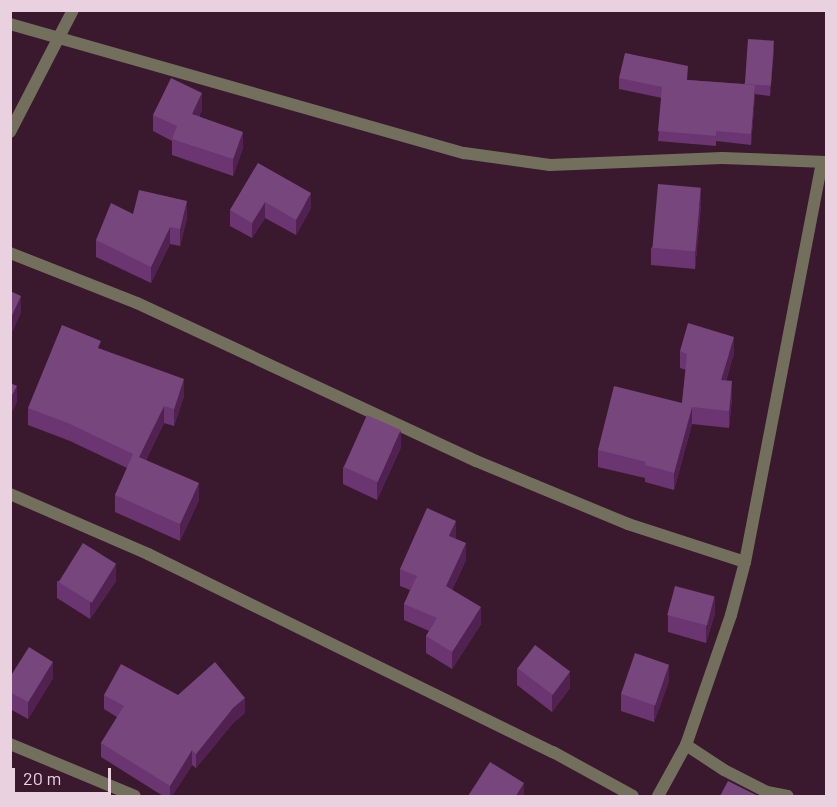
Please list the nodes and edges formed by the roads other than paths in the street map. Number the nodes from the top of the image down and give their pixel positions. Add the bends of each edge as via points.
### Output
1 (74, 10) edge
2 (10, 24) edge
3 (61, 39) junction
4 (10, 132) edge
5 (824, 162) edge
6 (10, 253) edge
7 (10, 494) edge
8 (745, 562) junction
9 (10, 744) edge
10 (686, 745) junction
11 (135, 796) edge
12 (633, 796) edge
13 (658, 796) edge
14 (788, 796) edge

1 - 3 street
2 - 3 street
3 - 4 street
3 - 5 street via 464,153 550,165 722,158
5 - 8 street
6 - 8 street via 137,303 476,461 628,524
7 - 12 street via 148,554 553,752
8 - 10 street
9 - 11 street
10 - 13 street
10 - 14 street via 767,792

